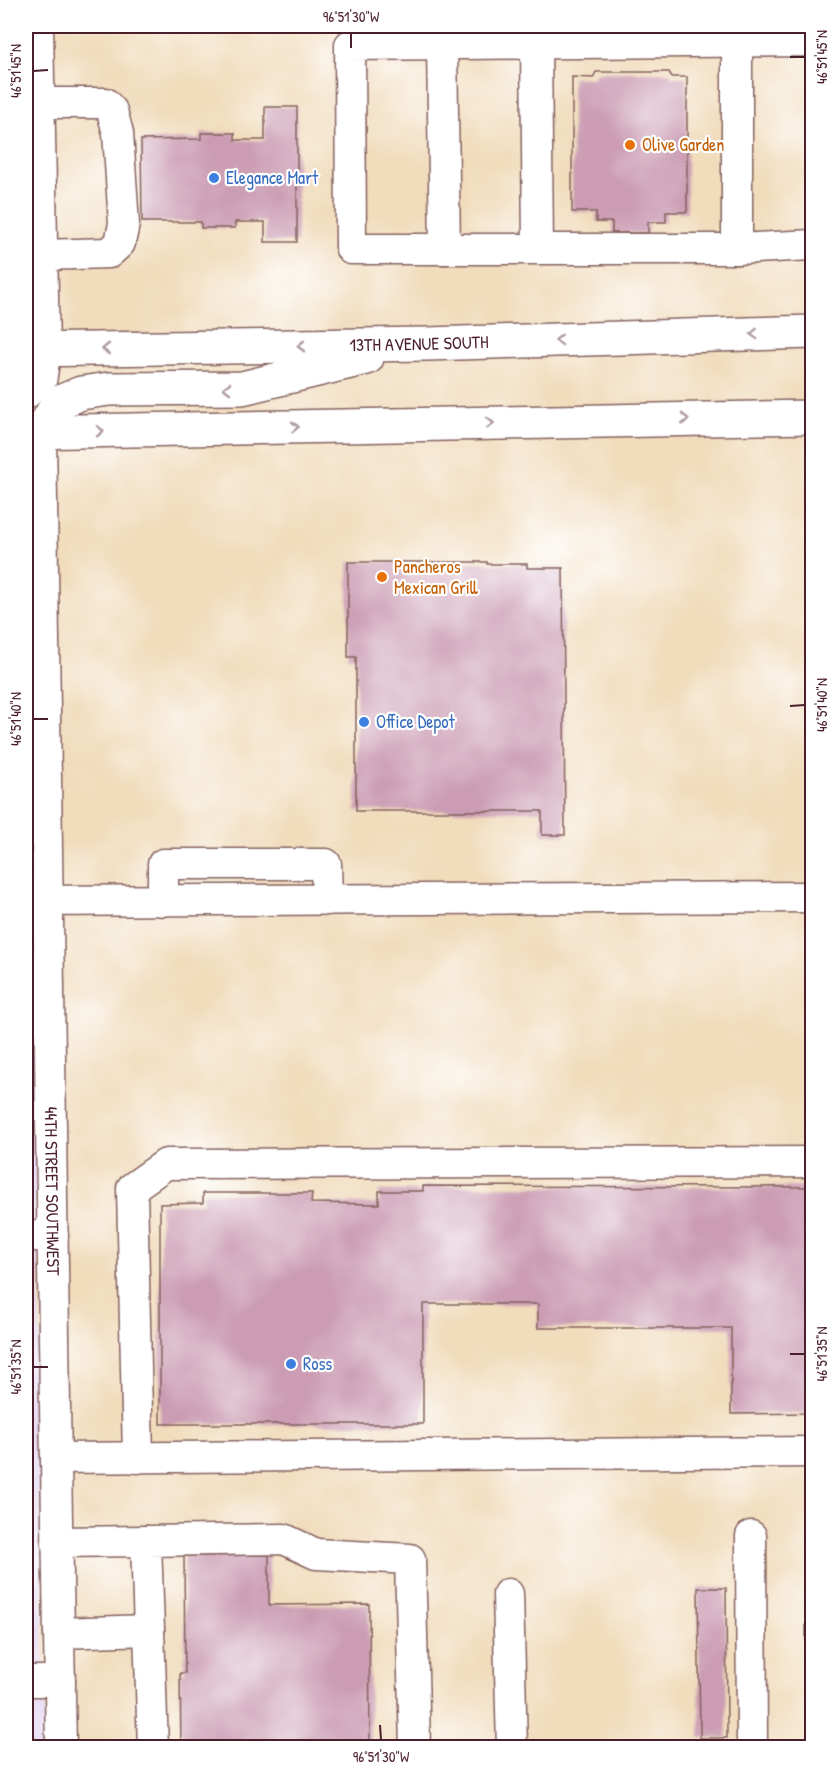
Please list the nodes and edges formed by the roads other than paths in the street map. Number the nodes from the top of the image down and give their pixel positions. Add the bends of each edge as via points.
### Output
1 (38, 26) edge
2 (737, 41) junction
3 (813, 41) edge
4 (536, 43) junction
5 (442, 44) junction
6 (32, 70) edge
7 (40, 103) junction
8 (813, 245) edge
9 (538, 248) junction
10 (445, 249) junction
11 (737, 249) junction
12 (42, 255) junction
13 (813, 332) edge
14 (427, 344) junction
15 (35, 350) edge
16 (26, 392) edge
17 (813, 417) edge
18 (33, 432) edge
19 (813, 897) edge
20 (37, 901) edge
21 (813, 1162) edge
22 (39, 1236) edge
23 (813, 1452) edge
24 (56, 1458) junction
25 (138, 1458) junction
26 (752, 1536) dead end
27 (146, 1541) junction
28 (57, 1542) junction
29 (507, 1594) dead end
30 (149, 1630) junction
31 (59, 1633) junction
32 (26, 1681) edge
33 (60, 1681) junction
34 (61, 1748) edge
35 (153, 1748) edge
36 (415, 1748) edge
37 (512, 1748) edge
38 (752, 1748) edge

1 - 6 street
2 - 3 street
2 - 4 street
2 - 11 street
4 - 5 street
4 - 9 street
5 - 10 street
5 - 10 street via 350,45 351,249
6 - 7 street
7 - 12 street
7 - 12 street via 105,103 112,111 118,133 124,224 120,243 108,253
8 - 11 street
9 - 10 street
9 - 11 street
12 - 15 street
13 -> 14 main road, 13TH AVENUE SOUTH
14 -> 15 main road, 13TH AVENUE SOUTH
14 -> 18 main road via 242,388 109,389 81,393 58,403
15 - 16 main road via 40,380
18 -> 17 main road
18 - 20 street, 44TH STREET SOUTHWEST via 43,633
19 - 20 street
20 - 22 street, 44TH STREET SOUTHWEST
21 - 25 street via 166,1164 132,1188
22 - 24 street, 44TH STREET SOUTHWEST
23 - 25 street
24 - 25 street
24 - 28 street, 44TH STREET SOUTHWEST
26 - 38 street
27 - 28 street
27 - 30 street
27 - 36 street via 284,1539 316,1554 410,1559
28 - 31 street, 44TH STREET SOUTHWEST
29 - 37 street
30 - 31 street
30 - 35 street
31 - 33 street, 44TH STREET SOUTHWEST
32 - 33 street
33 - 34 street, 44TH STREET SOUTHWEST

